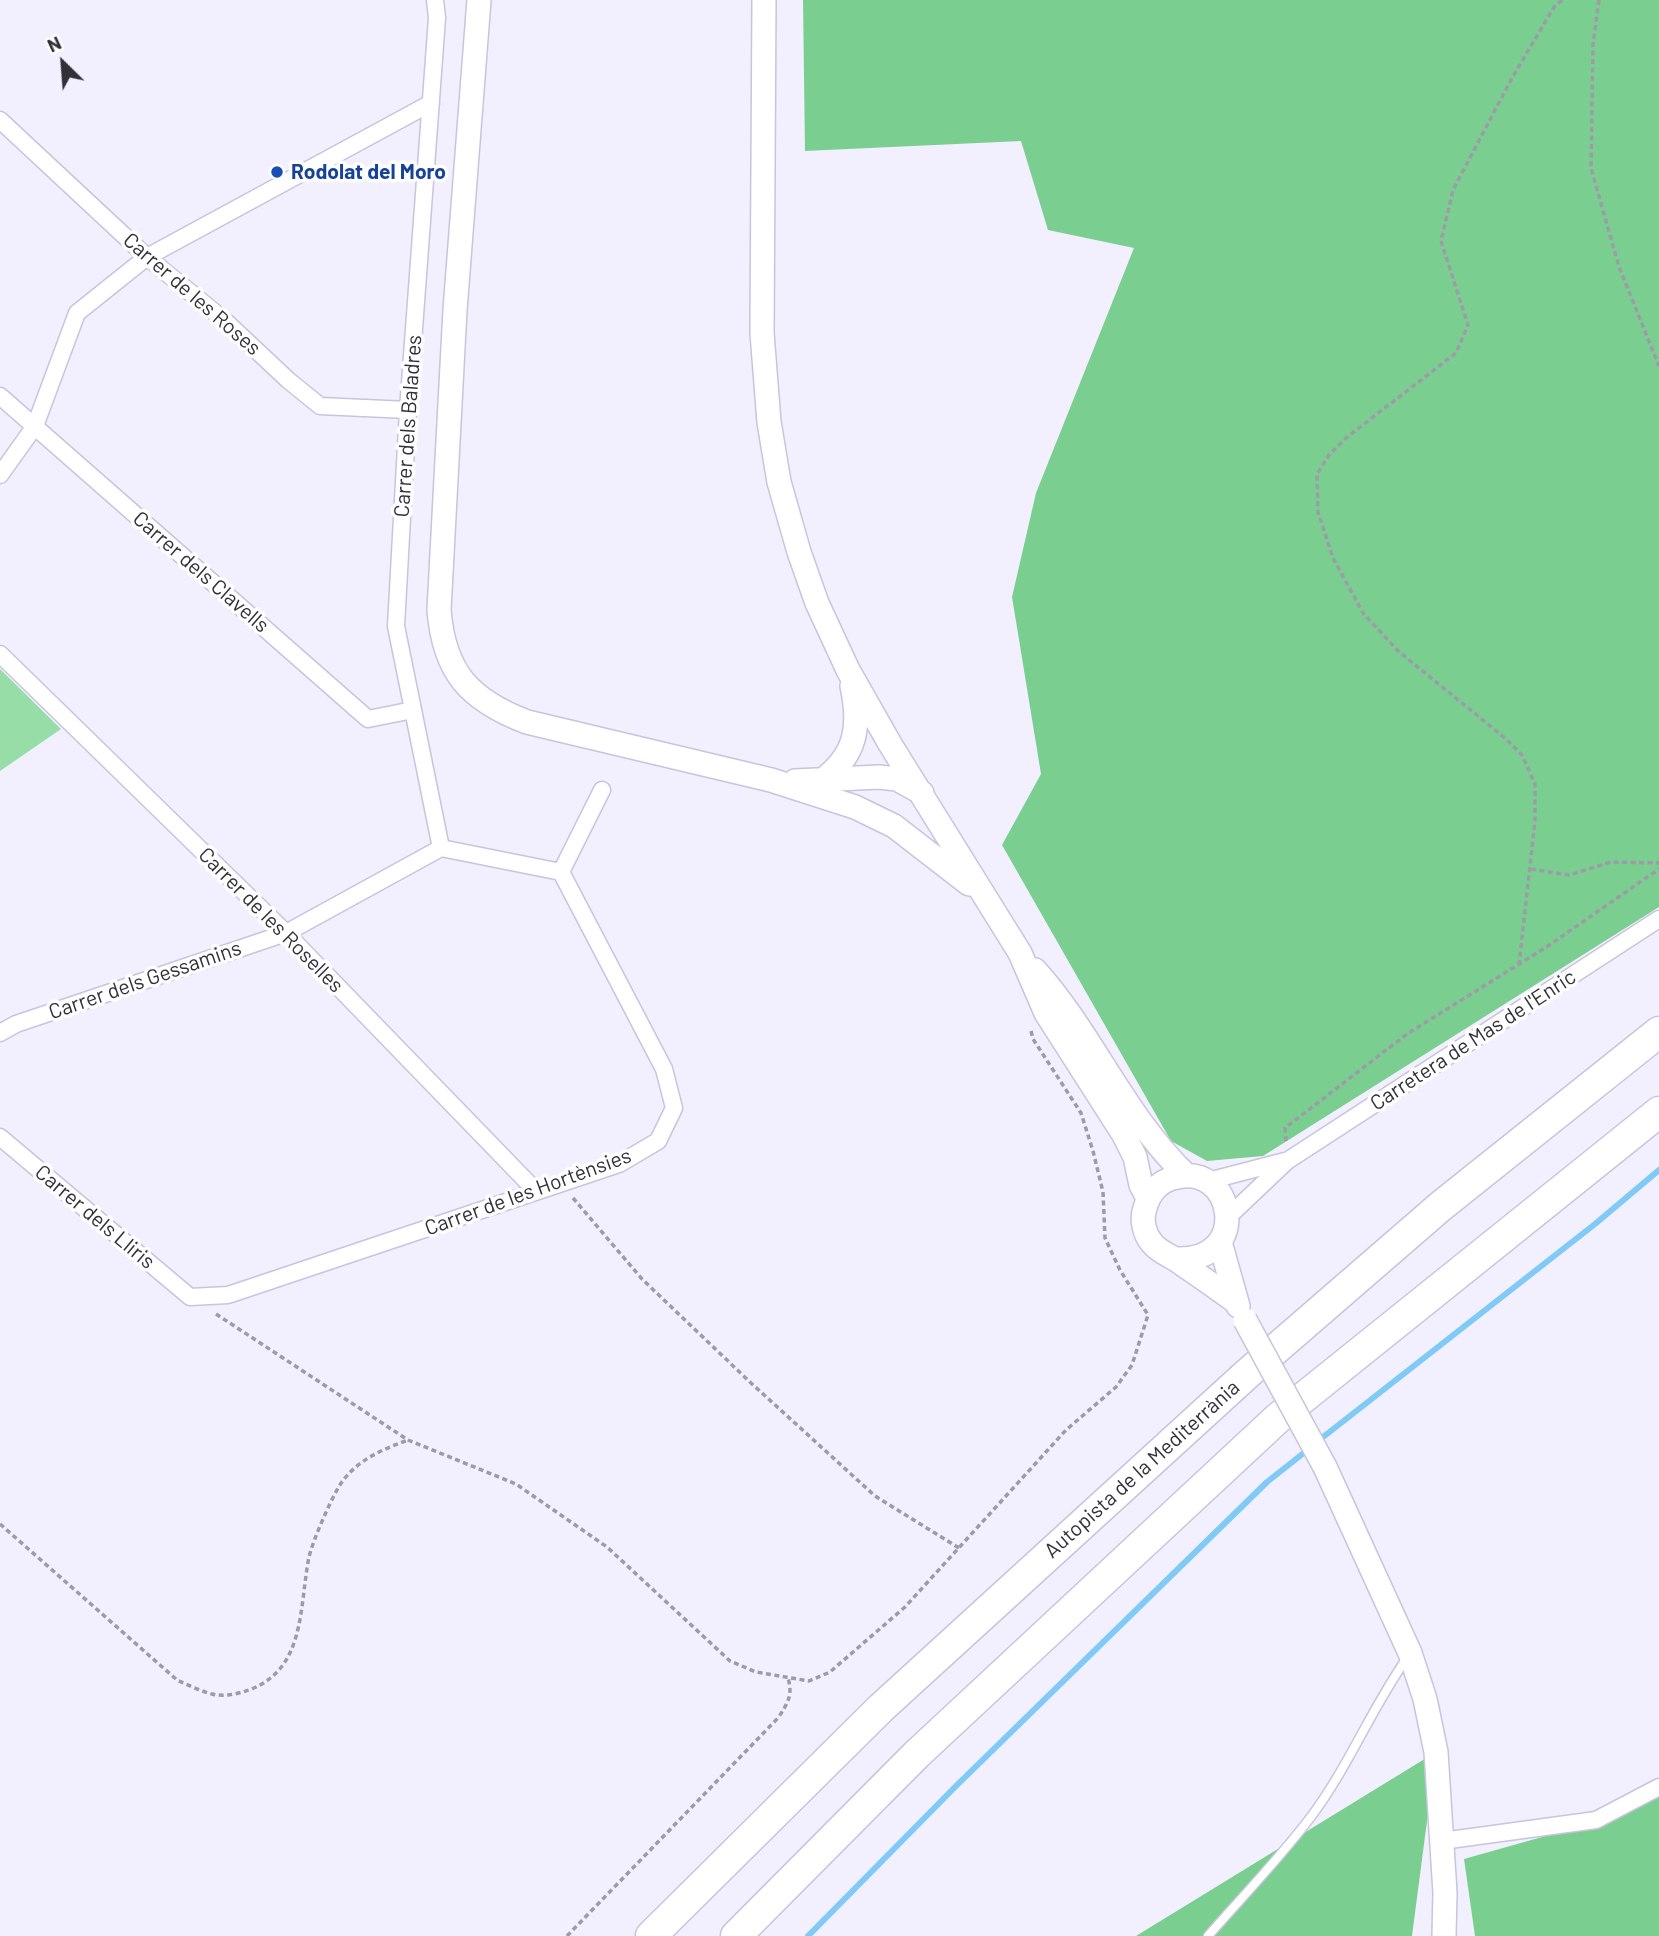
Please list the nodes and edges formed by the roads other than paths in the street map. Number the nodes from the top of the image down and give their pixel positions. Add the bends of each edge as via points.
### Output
1 (435, 0) edge
2 (479, 0) edge
3 (764, 0) edge
4 (431, 103) junction
5 (0, 120) edge
6 (147, 257) junction
7 (0, 396) edge
8 (408, 410) junction
9 (35, 426) junction
10 (0, 475) edge
11 (0, 654) edge
12 (848, 670) junction
13 (413, 710) junction
14 (771, 780) junction
15 (820, 782) junction
16 (602, 790) dead end
17 (923, 794) junction
18 (441, 848) junction
19 (561, 872) junction
20 (984, 896) junction
21 (1659, 919) edge
22 (286, 933) junction
23 (1020, 953) junction
24 (1659, 1032) edge
25 (0, 1033) edge
26 (1659, 1112) edge
27 (0, 1137) edge
28 (1287, 1161) junction
29 (1197, 1178) junction
30 (536, 1191) junction
31 (1148, 1198) junction
32 (1228, 1217) junction
33 (1220, 1242) junction
34 (1175, 1259) junction
35 (190, 1297) joint
36 (1240, 1311) junction
37 (1410, 1653) junction
38 (1659, 1787) edge
39 (1442, 1841) junction
40 (651, 1936) edge
41 (736, 1936) edge
42 (1208, 1936) edge
43 (1444, 1936) edge

1 - 4 street, Carrer dels Baladres
2 - 14 main road via 440,556 441,636 448,656 469,690 504,713
3 - 12 main road via 762,333 769,422 779,482 799,552
4 - 6 street
4 - 8 street, Carrer dels Baladres
5 - 6 street, Carrer de les Roses
6 - 8 street, Carrer de les Roses via 320,406
6 - 9 street via 77,313
7 - 9 street, Carrer dels Clavells
8 - 13 street, Carrer dels Baladres via 396,626
9 - 10 street
9 - 13 street, Carrer dels Clavells via 368,719
11 - 22 street, Carrer de les Roselles
12 - 15 main road via 857,709 855,737 846,756
12 - 17 main road
13 - 18 street, Carrer dels Baladres
14 - 15 main road
14 - 20 main road via 855,807 894,826
15 - 17 main road via 897,779
16 - 19 street
17 - 20 main road
18 - 19 street
18 - 22 street, Carrer dels Gessamins
19 - 30 street, Carrer de les Hortènsies via 664,1069 674,1108 658,1141 619,1164
20 - 23 main road
21 - 28 street, Carretera de Mas de l'Enric
22 - 25 street, Carrer dels Gessamins
22 - 30 street, Carrer de les Roselles
23 - 29 main road via 1059,997 1144,1129 1166,1156
23 - 31 main road via 1046,1013 1124,1135
24 - 40 highway, Autopista de la Mediterrània via 1441,1206 1247,1374 881,1708
26 - 41 highway via 1278,1419 918,1754
27 - 35 street, Carrer dels Lliris
28 - 29 street
28 - 32 street
29 - 31 main road via 1166,1180
29 - 32 main road via 1219,1191
30 - 35 street, Carrer de les Hortènsies via 228,1295
31 - 34 main road via 1143,1213 1150,1242
32 - 33 main road
33 - 34 main road via 1207,1254
33 - 36 main road
34 - 36 main road
36 - 37 main road, bridge via 1325,1467
37 - 39 main road via 1436,1752
37 - 42 lane via 1310,1818
38 - 39 street via 1596,1820
39 - 43 main road

